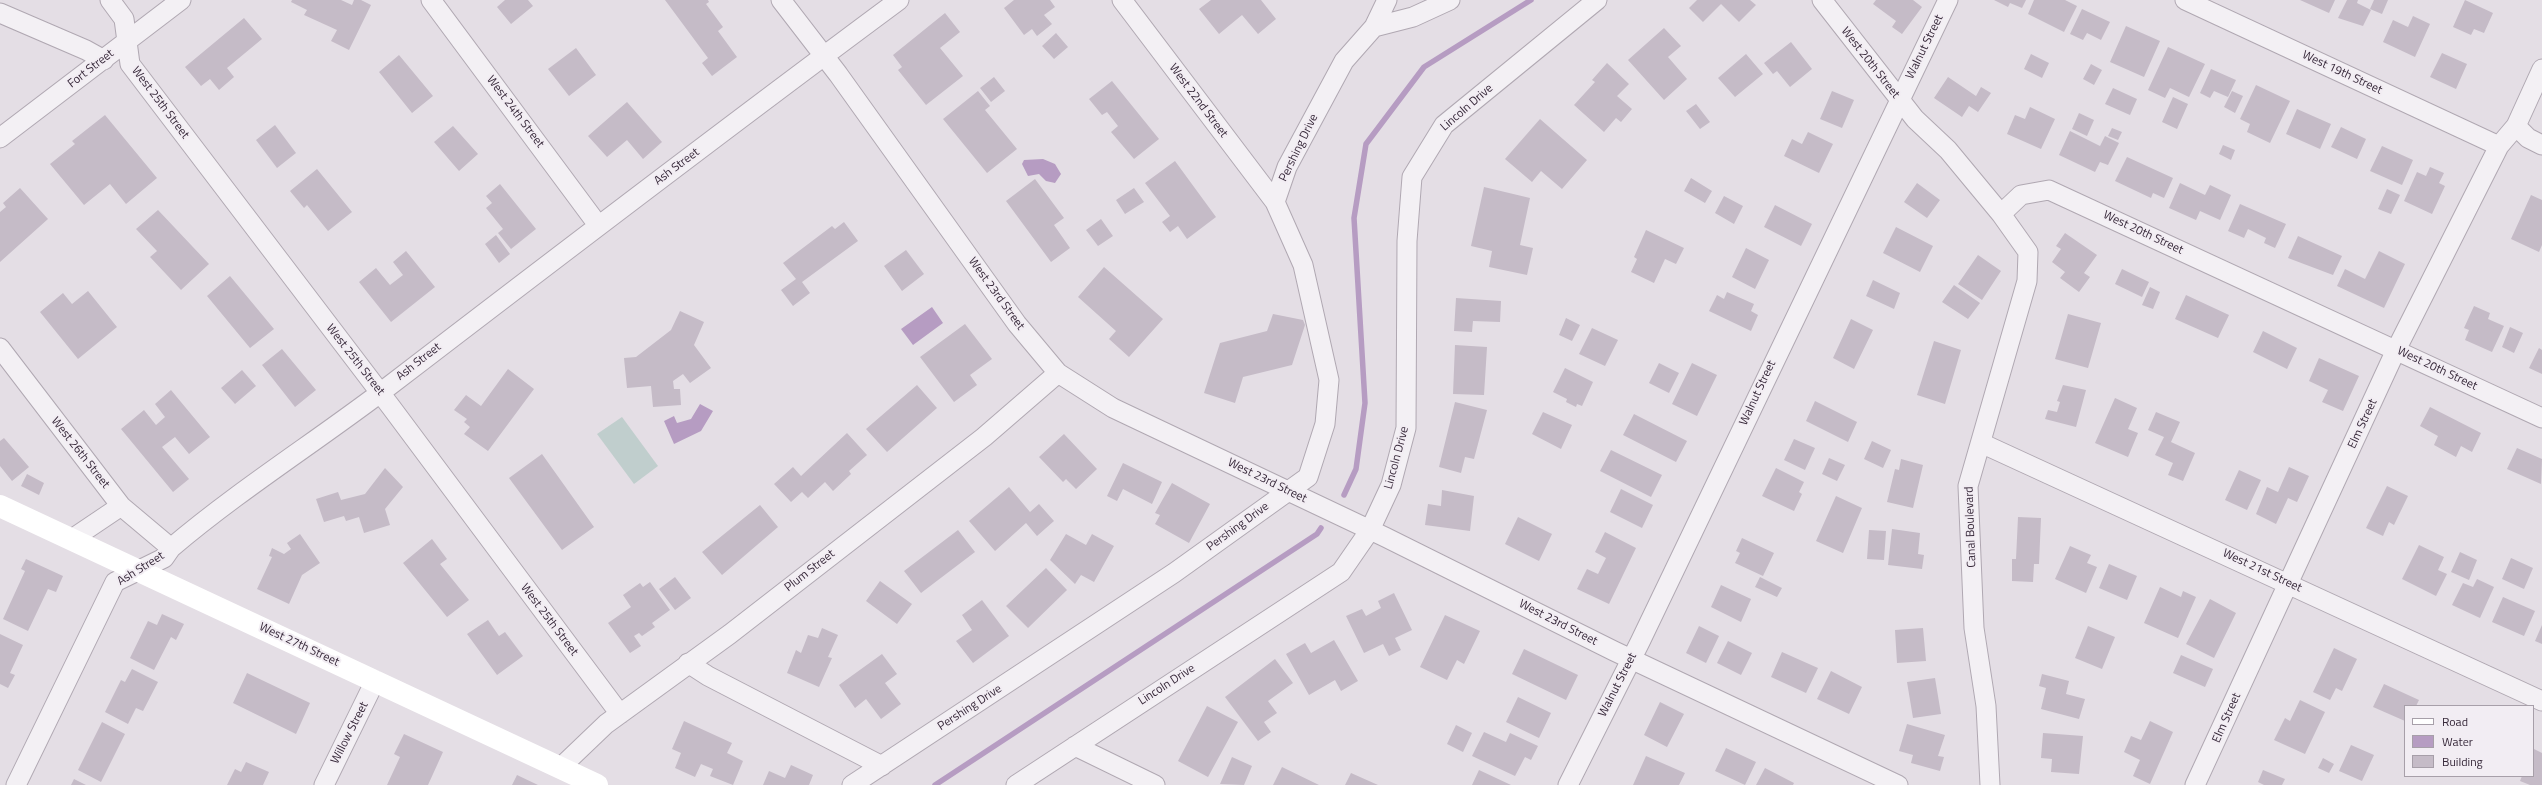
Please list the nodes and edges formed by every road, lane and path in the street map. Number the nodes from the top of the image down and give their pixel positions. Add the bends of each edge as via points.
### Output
1 (110, 0) edge
2 (181, 0) edge
3 (431, 0) edge
4 (780, 0) edge
5 (899, 0) edge
6 (1122, 0) edge
7 (1387, 0) edge
8 (1450, 0) edge
9 (1597, 0) edge
10 (1822, 0) edge
11 (1948, 0) edge
12 (2185, 0) edge
13 (0, 13) edge
14 (1374, 27) junction
15 (127, 40) junction
16 (824, 56) junction
17 (104, 60) junction
18 (2542, 69) edge
19 (1900, 100) junction
20 (2516, 126) junction
21 (0, 138) edge
22 (2542, 145) edge
23 (2499, 146) junction
24 (1275, 202) junction
25 (2001, 214) junction
26 (598, 225) junction
27 (0, 348) edge
28 (2396, 350) junction
29 (1058, 373) junction
30 (380, 393) junction
31 (2542, 418) edge
32 (1981, 443) junction
33 (1287, 491) junction
34 (0, 506) edge
35 (121, 506) junction
36 (1370, 530) junction
37 (72, 539) junction
38 (171, 548) junction
39 (139, 571) junction
40 (2287, 583) junction
41 (1632, 659) junction
42 (688, 663) junction
43 (375, 680) junction
44 (2542, 701) edge
45 (620, 714) junction
46 (1075, 746) junction
47 (882, 766) junction
48 (561, 767) junction
49 (16, 785) edge
50 (324, 785) edge
51 (597, 785) edge
52 (852, 785) edge
53 (1016, 785) edge
54 (1155, 785) edge
55 (1568, 785) edge
56 (1898, 785) edge
57 (1990, 785) edge
58 (2195, 785) edge

1 - 15 street, West 25th Street via 124,18
2 - 15 street, Fort Street
3 - 26 street, West 24th Street
4 - 16 street, West 23rd Street
5 - 16 street, Ash Street
6 - 24 street, West 22nd Street
7 - 14 street
8 - 14 street via 1413,17
9 - 36 street, Lincoln Drive via 1444,125 1412,177 1407,240 1406,428 1391,485
10 - 19 street, West 20th Street
11 - 19 street, Walnut Street
12 - 23 street, West 19th Street
13 - 17 street
14 - 24 street, Pershing Drive via 1344,61 1287,167
15 - 17 street, Fort Street
15 - 30 street, West 25th Street via 130,64
16 - 26 street, Ash Street
16 - 29 street, West 23rd Street via 1017,324
17 - 21 street, Fort Street
18 - 20 street, Elm Street
19 - 25 street, West 20th Street via 1915,119 1948,150
19 - 41 street, Walnut Street
20 - 22 street via 2528,138
20 - 23 street, Elm Street
23 - 28 street, Elm Street
24 - 33 street, Pershing Drive via 1303,265 1330,380 1325,424 1308,477
25 - 28 street, West 20th Street via 2021,195 2049,190
25 - 32 street, Canal Boulevard via 2028,252 2028,281
26 - 30 street, Ash Street
27 - 35 street, West 26th Street
28 - 31 street, West 20th Street
28 - 40 street, Elm Street
29 - 33 street, West 23rd Street via 1114,408
29 - 42 street, Plum Street via 984,437 730,634
30 - 38 street, Ash Street via 265,478 225,504
30 - 45 street, West 25th Street
32 - 40 street, West 21st Street
32 - 57 street, Canal Boulevard via 1968,486 1974,628 1986,706
33 - 36 street, West 23rd Street
33 - 47 street, Pershing Drive via 1174,573
34 - 37 main road, West 27th Street
35 - 37 street
35 - 38 street, West 26th Street
36 - 41 street, West 23rd Street
36 - 46 street, Lincoln Drive via 1341,572
37 - 39 main road, West 27th Street
38 - 39 street, Ash Street via 164,558
39 - 43 main road, West 27th Street
39 - 49 street, Ash Street via 115,582
40 - 44 street, West 21st Street
40 - 58 street, Elm Street
41 - 55 street, Walnut Street
41 - 56 street, West 23rd Street
42 - 45 street, Plum Street
42 - 47 street via 708,676
43 - 48 main road, West 27th Street
43 - 50 street, Willow Street
45 - 48 street, Plum Street
46 - 53 street, Lincoln Drive
46 - 54 street
47 - 52 street, Pershing Drive
48 - 51 main road, West 27th Street

